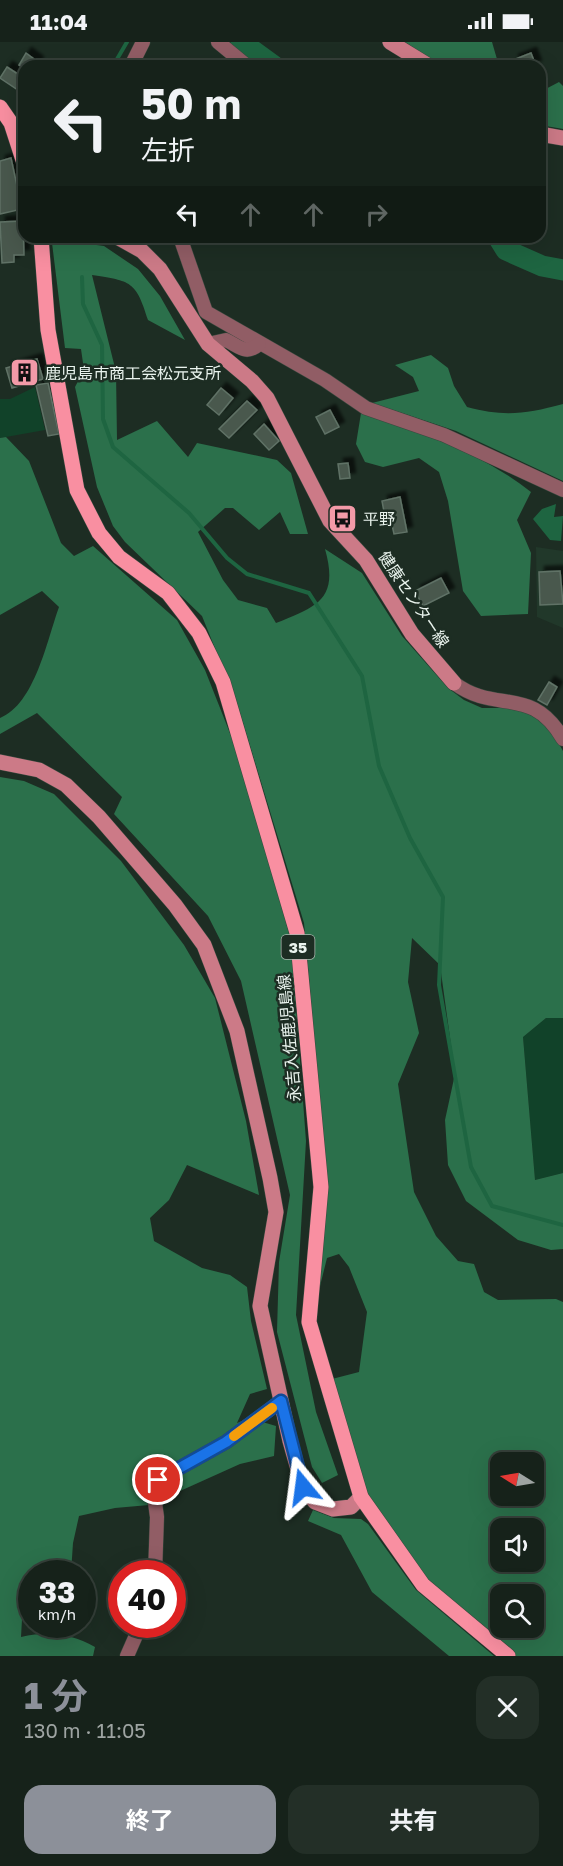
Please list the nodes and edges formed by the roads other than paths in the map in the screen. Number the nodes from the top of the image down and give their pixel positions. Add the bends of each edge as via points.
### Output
1 (142, 42) edge
2 (218, 42) edge
3 (390, 42) edge
4 (134, 60) edge
5 (240, 60) edge
6 (419, 60) edge
7 (0, 107) edge
8 (546, 135) edge
9 (563, 138) edge
10 (18, 145) edge
11 (41, 243) edge
12 (128, 243) edge
13 (182, 243) edge
14 (208, 344) junction
15 (259, 344) junction
16 (563, 490) edge
17 (454, 683) joint
18 (563, 739) edge
19 (0, 762) edge
20 (281, 1401) junction
21 (361, 1497) junction
22 (155, 1560) edge
23 (135, 1638) edge
24 (127, 1656) edge
25 (508, 1656) edge

1 - 4 street
2 - 5 street
3 - 6 street
7 - 10 main road via 11,123
8 - 9 street
11 - 21 main road, 永吉入佐鹿児島線 / 35 via 48,330 77,490 99,533 119,557 168,593 199,633 223,682 297,933 321,1187 309,1322
12 - 14 street, 健康センター線 via 160,269
13 - 15 street via 206,312
14 - 15 street via 226,340 246,351
14 - 17 street, 健康センター線 via 267,398 330,521 366,560 412,634
15 - 16 street via 366,408 444,435
17 - 18 street, 健康センター線 via 485,700 522,702 538,710 552,720
19 - 20 street via 39,770 66,785 175,904 204,945 237,1031 276,1212 260,1306
20 - 21 street via 303,1487 315,1502 333,1509 351,1507
20 - 22 street via 226,1442 158,1480 153,1488
21 - 25 main road, 永吉入佐鹿児島線 / 35 via 423,1585
23 - 24 street

